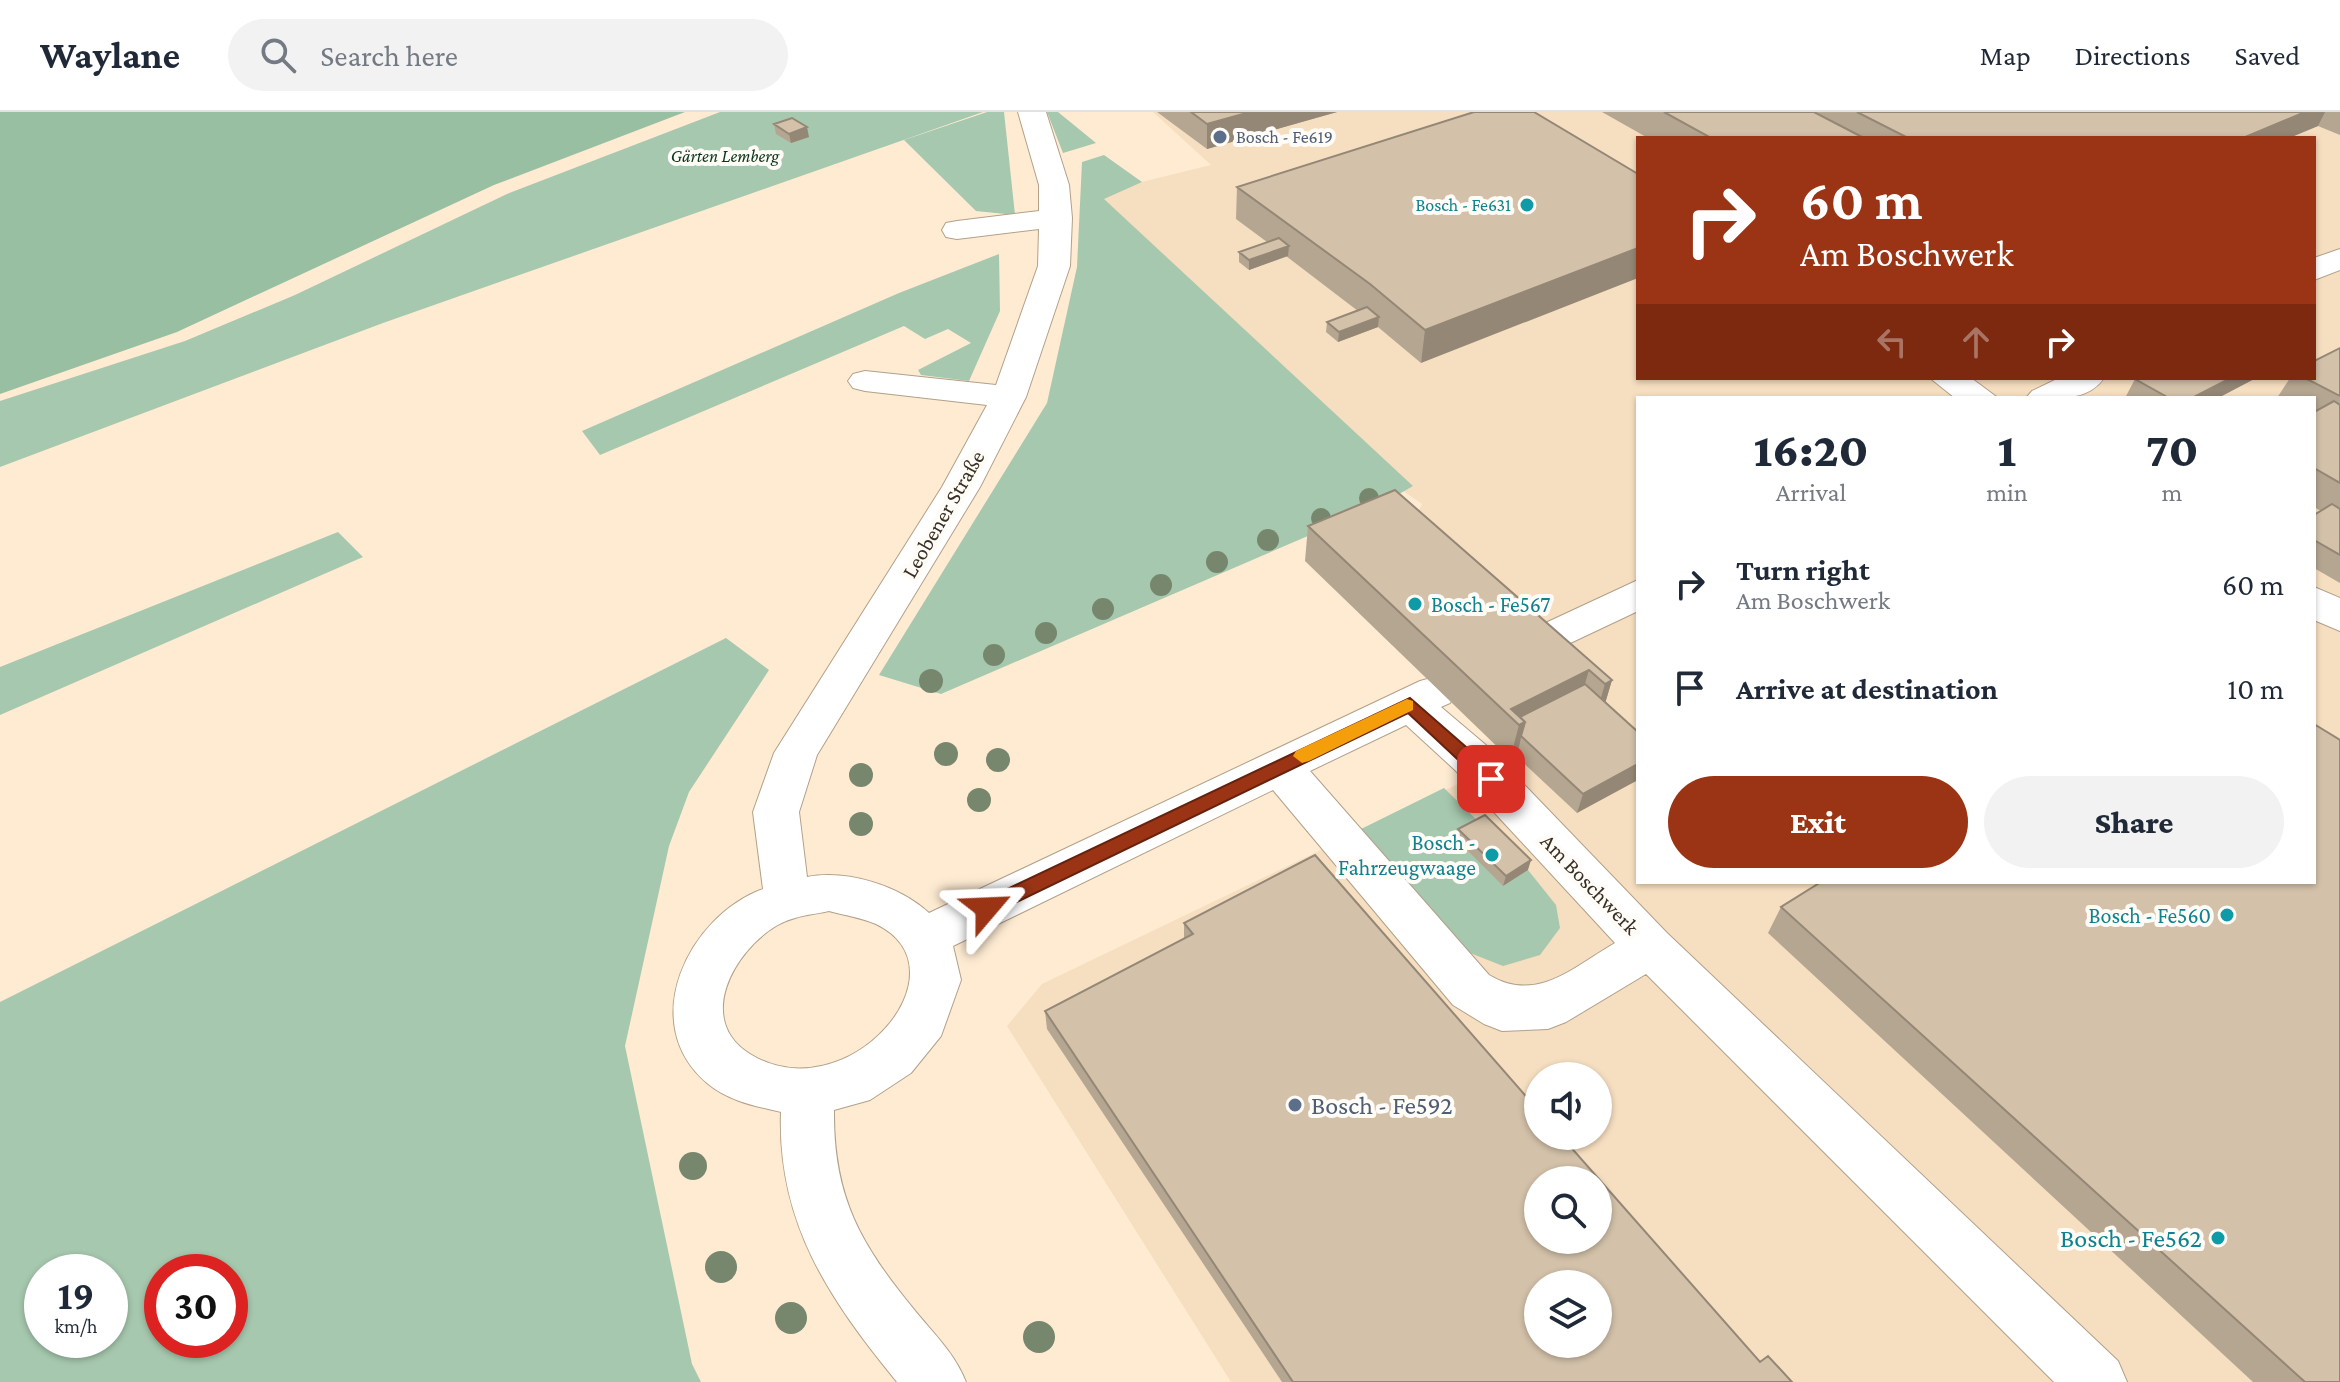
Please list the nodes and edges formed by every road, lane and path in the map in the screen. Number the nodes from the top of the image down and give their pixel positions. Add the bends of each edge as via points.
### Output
1 (1032, 112) edge
2 (1057, 218) junction
3 (957, 230) dead end
4 (2340, 258) edge
5 (2316, 269) edge
6 (1950, 380) edge
7 (2083, 380) edge
8 (865, 381) dead end
9 (1977, 396) edge
10 (2048, 396) edge
11 (1009, 397) junction
12 (1636, 595) edge
13 (2316, 602) edge
14 (2340, 617) edge
15 (1528, 648) edge
16 (1280, 767) junction
17 (789, 899) junction
18 (926, 937) junction
19 (1650, 947) junction
20 (808, 1093) junction
21 (936, 1382) edge
22 (2097, 1382) edge

1 - 2 street, Leobener Straße via 1049,160
2 - 3 street
2 - 11 street, Leobener Straße via 1054,266
4 - 5 street
6 - 9 street
7 - 10 street
8 - 11 street
11 - 17 street, Leobener Straße via 952,501 796,753 776,812
12 - 15 street
13 - 14 street
16 - 18 street, Am Boschwerk
16 - 19 street via 1471,990 1502,1009 1548,1007
16 - 19 street, Am Boschwerk via 1424,697 1471,758
17 - 18 street via 829,892 869,896 903,912
17 - 20 street via 751,916 721,944 702,977 695,1012 705,1046 729,1073 766,1090
18 - 20 street via 936,968 933,1001 917,1034 888,1063 851,1084
19 - 22 street, Am Boschwerk
20 - 21 street via 811,1178 825,1227 856,1285

